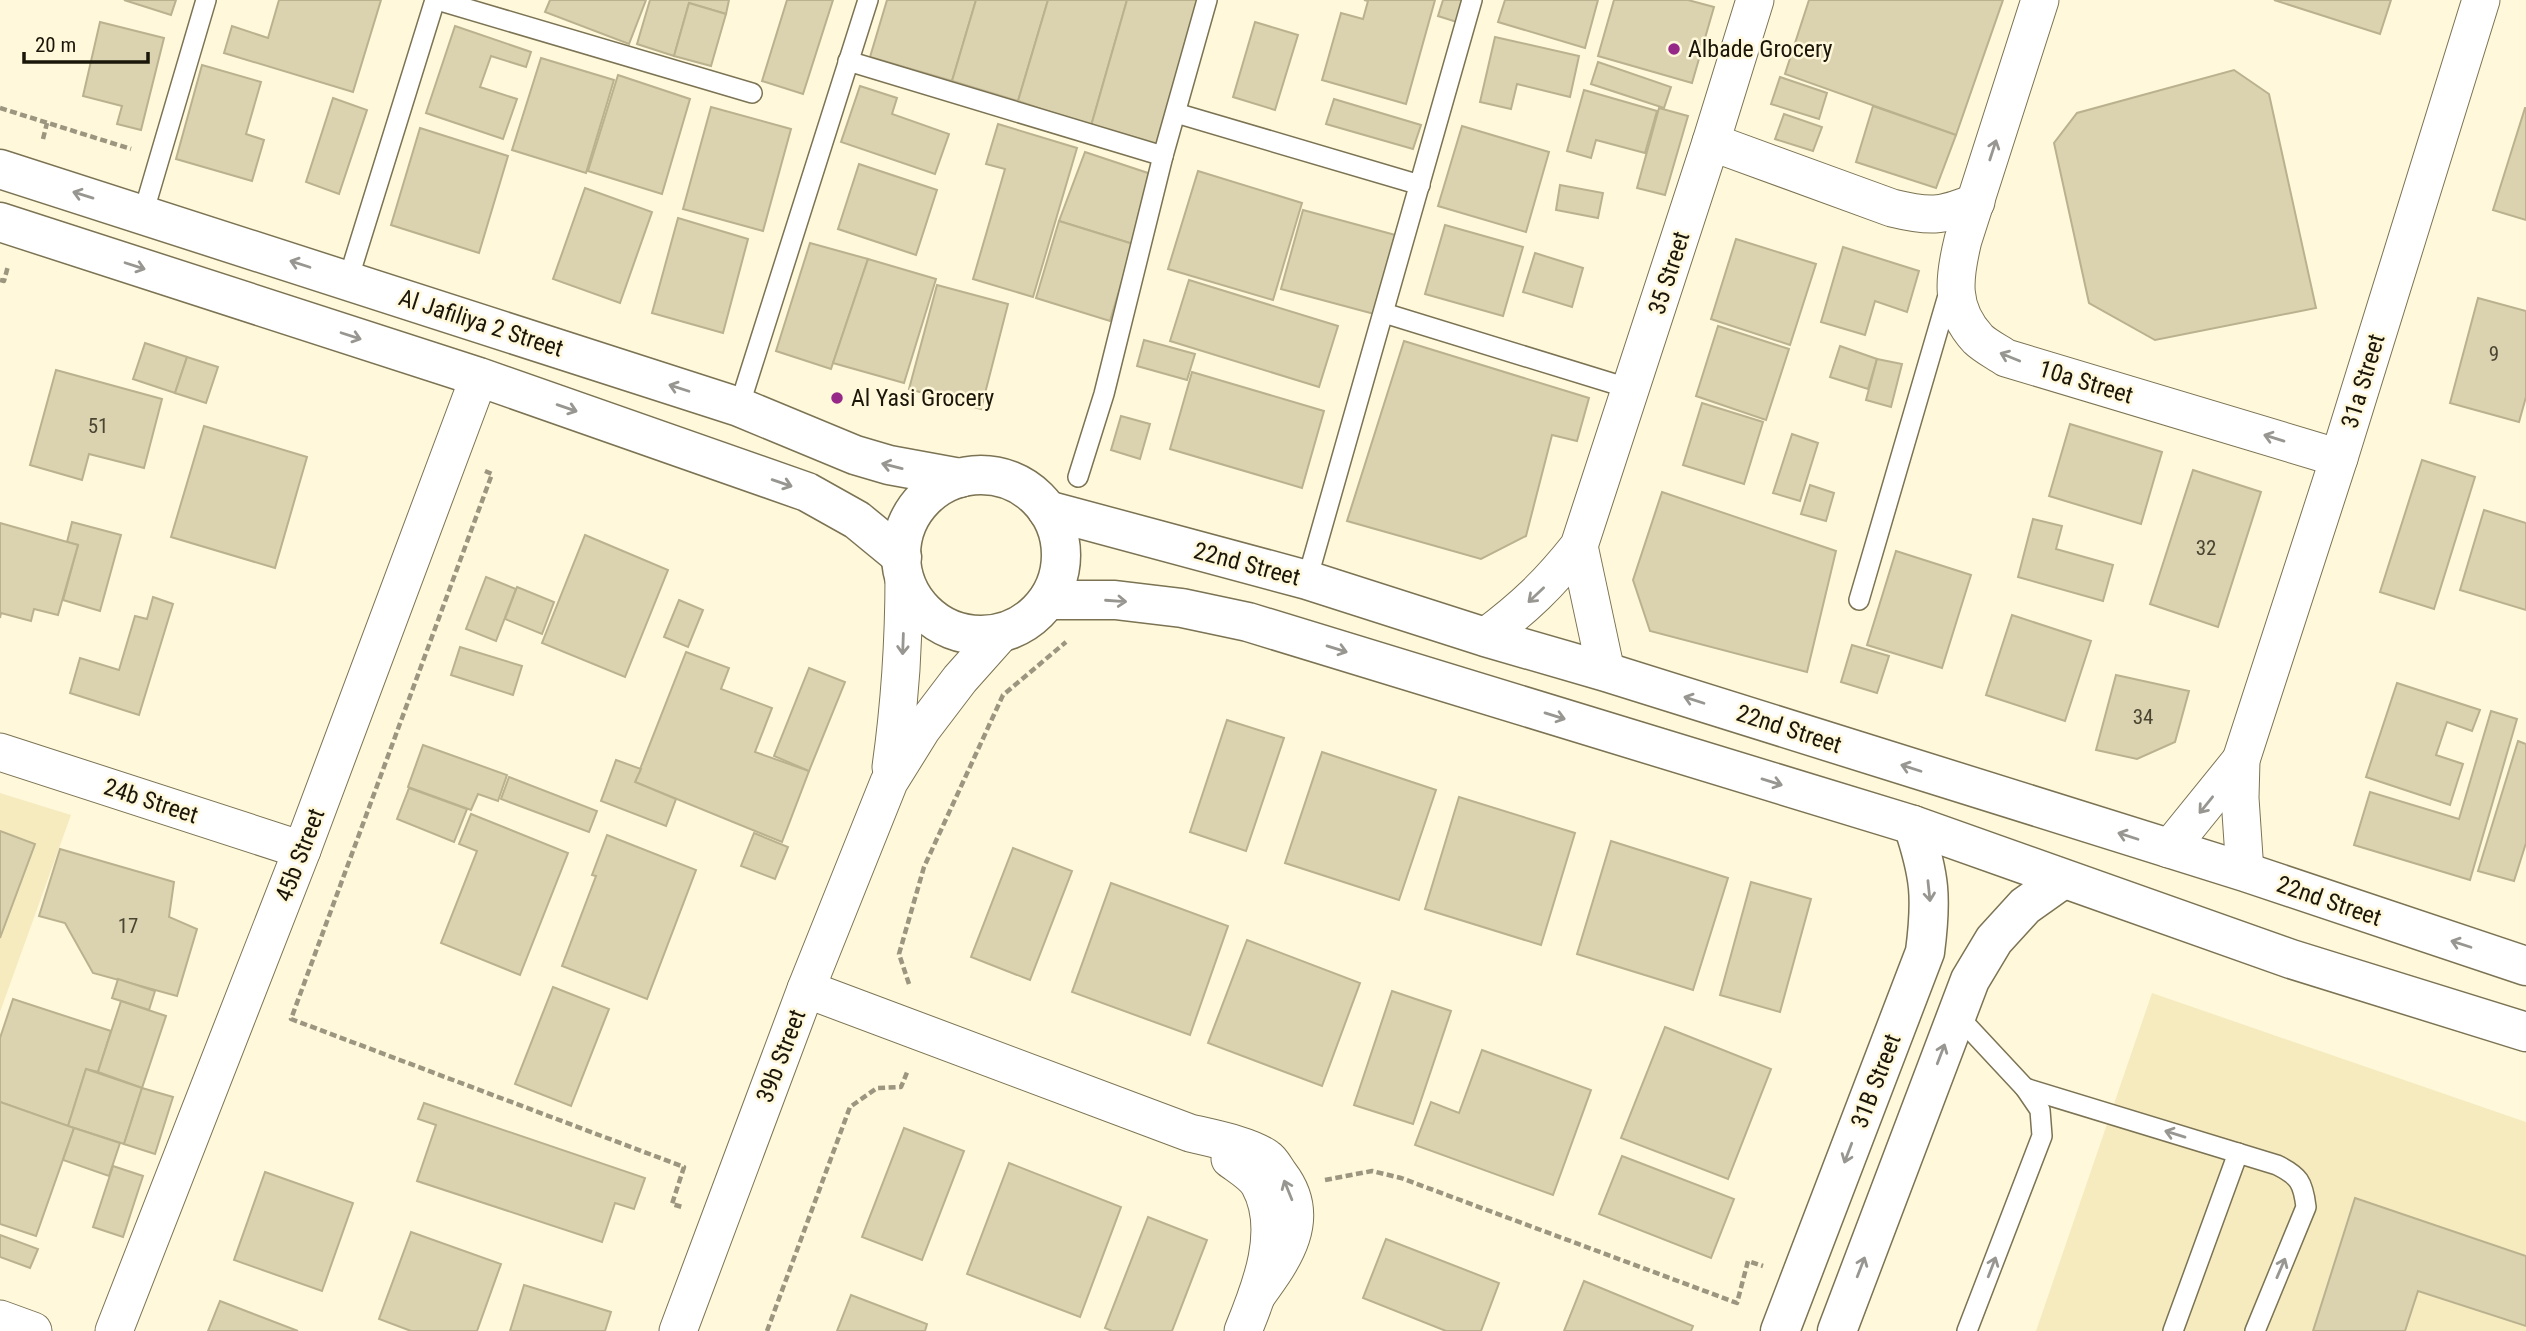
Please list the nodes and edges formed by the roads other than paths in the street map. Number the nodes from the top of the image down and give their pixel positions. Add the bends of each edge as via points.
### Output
1 (206, 0) edge
2 (436, 0) edge
3 (868, 0) edge
4 (1207, 0) edge
5 (1472, 0) edge
6 (1755, 0) edge
7 (2040, 0) edge
8 (2482, 0) edge
9 (848, 61) junction
10 (752, 93) dead end
11 (1176, 113) junction
12 (1711, 142) junction
13 (1163, 156) junction
14 (0, 169) edge
15 (1420, 185) junction
16 (1976, 202) junction
17 (143, 214) junction
18 (0, 222) edge
19 (1955, 275) junction
20 (348, 279) junction
21 (1384, 313) junction
22 (479, 377) junction
23 (1631, 389) junction
24 (739, 407) junction
25 (2339, 458) junction
26 (1078, 477) dead end
27 (960, 478) junction
28 (1047, 510) junction
29 (1579, 545) junction
30 (903, 566) junction
31 (1307, 580) junction
32 (1048, 600) junction
33 (1859, 600) dead end
34 (1001, 633) junction
35 (1485, 637) junction
36 (1606, 672) junction
37 (0, 752) edge
38 (2241, 760) junction
39 (889, 782) junction
40 (1913, 825) junction
41 (2169, 849) junction
42 (302, 850) junction
43 (2245, 872) junction
44 (2063, 879) junction
45 (2526, 965) edge
46 (806, 989) junction
47 (1956, 1014) junction
48 (2526, 1032) edge
49 (2025, 1088) junction
50 (1190, 1133) junction
51 (2238, 1153) junction
52 (1257, 1295) junction
53 (0, 1319) edge
54 (33, 1331) edge
55 (114, 1331) edge
56 (678, 1331) edge
57 (1243, 1331) edge
58 (1780, 1331) edge
59 (1837, 1331) edge
60 (1967, 1331) edge
61 (2173, 1331) edge
62 (2255, 1331) edge

1 - 17 lane
2 - 10 lane
2 - 20 lane
3 - 9 lane
4 - 11 lane
5 - 15 lane
6 - 12 street, 35 Street
16 -> 7 street, 10a Street
8 - 25 street, 31a Street
9 - 13 lane
9 - 24 lane
11 - 13 lane
11 - 15 lane
12 - 16 street via 1921,215 1949,213
12 - 23 street, 35 Street
13 - 26 lane via 1104,394
17 -> 14 street, Al Jafiliya 2 Street
15 - 21 lane
16 - 19 street, 10a Street
20 -> 17 street, Al Jafiliya 2 Street
18 -> 22 street
25 -> 19 street, 10a Street via 2006,358 1979,340 1959,310
19 - 33 lane
24 -> 20 street, Al Jafiliya 2 Street
21 - 23 lane
21 - 31 lane
22 -> 30 street via 807,492 857,520
22 - 42 street, 45b Street
23 - 29 street, 35 Street
27 -> 24 street, Al Jafiliya 2 Street via 889,466
25 - 38 street, 31a Street
27 - 28 street via 983,474 1008,479 1030,490
27 - 30 street via 935,489 916,508 905,531
28 - 31 street, 22nd Street
28 - 32 street via 1058,531 1061,555 1058,578
29 -> 35 street, 35 Street via 1552,580
29 - 36 street
30 - 34 street via 912,595 941,624 960,632
30 -> 39 street, 39b Street via 904,645
31 - 35 street, 22nd Street
32 - 34 street via 1027,621
32 -> 40 street via 1115,600 1248,622
34 - 39 street, 39b Street via 929,719
35 - 36 street, 22nd Street
41 -> 36 street, 22nd Street
37 - 42 street, 24b Street
38 -> 41 street, 31a Street
38 - 43 street, 31a Street
39 - 46 street, 39b Street
40 - 44 street
40 -> 58 street, 31B Street via 1927,867 1931,909 1926,952
41 - 43 street, 22nd Street
42 - 55 street, 45b Street
45 -> 43 street, 22nd Street
44 - 47 street via 2025,906 1994,940
44 - 48 street via 2291,959
46 - 50 street
46 - 56 street, 39b Street
47 - 49 lane
59 -> 47 street
51 -> 49 lane
60 -> 49 lane via 2042,1136 2040,1110
50 - 52 street via 1258,1182 1271,1220
52 -> 50 street via 1282,1261 1296,1226 1290,1188 1267,1158 1233,1143
51 - 61 lane
62 -> 51 lane via 2306,1207 2304,1189 2294,1174
52 - 57 street
53 - 54 street

